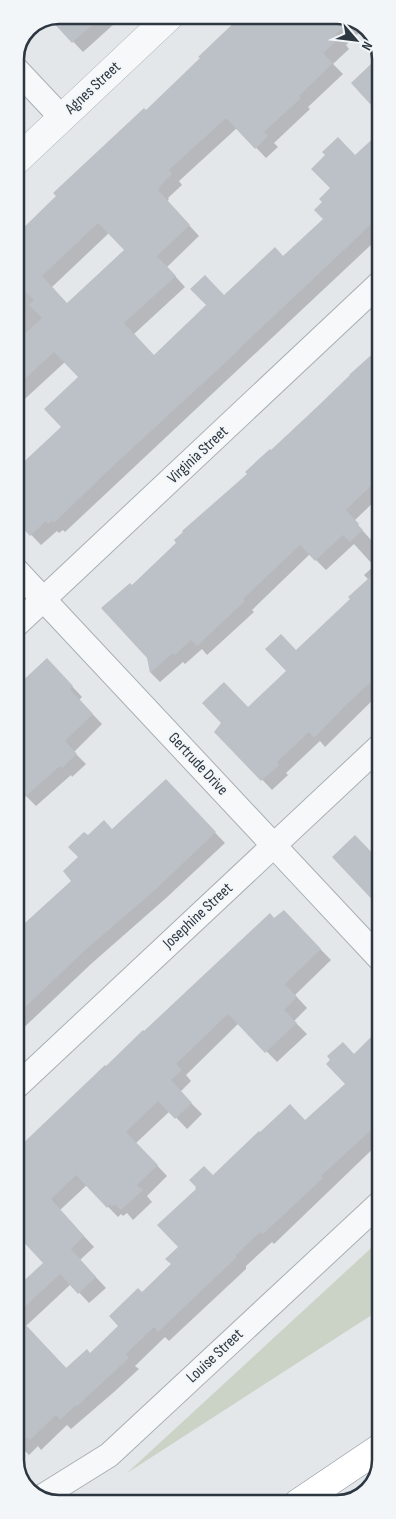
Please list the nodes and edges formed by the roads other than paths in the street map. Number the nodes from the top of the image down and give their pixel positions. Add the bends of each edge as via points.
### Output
1 (161, 24) edge
2 (24, 78) edge
3 (62, 118) junction
4 (24, 154) edge
5 (372, 292) edge
6 (24, 579) edge
7 (44, 600) junction
8 (24, 618) edge
9 (372, 752) edge
10 (274, 845) junction
11 (372, 950) edge
12 (24, 1079) edge
13 (372, 1210) edge
14 (372, 1453) edge
15 (47, 1494) edge
16 (310, 1495) edge

1 - 3 street, Agnes Street
2 - 3 street
3 - 4 street, Agnes Street
5 - 7 street, Virginia Street
6 - 7 street, Gertrude Drive
7 - 8 street, Virginia Street
7 - 10 street, Gertrude Drive
9 - 10 street, Josephine Street
10 - 11 street, Gertrude Drive
10 - 12 street, Josephine Street
13 - 15 street, Louise Street via 109,1456
14 - 16 highway

